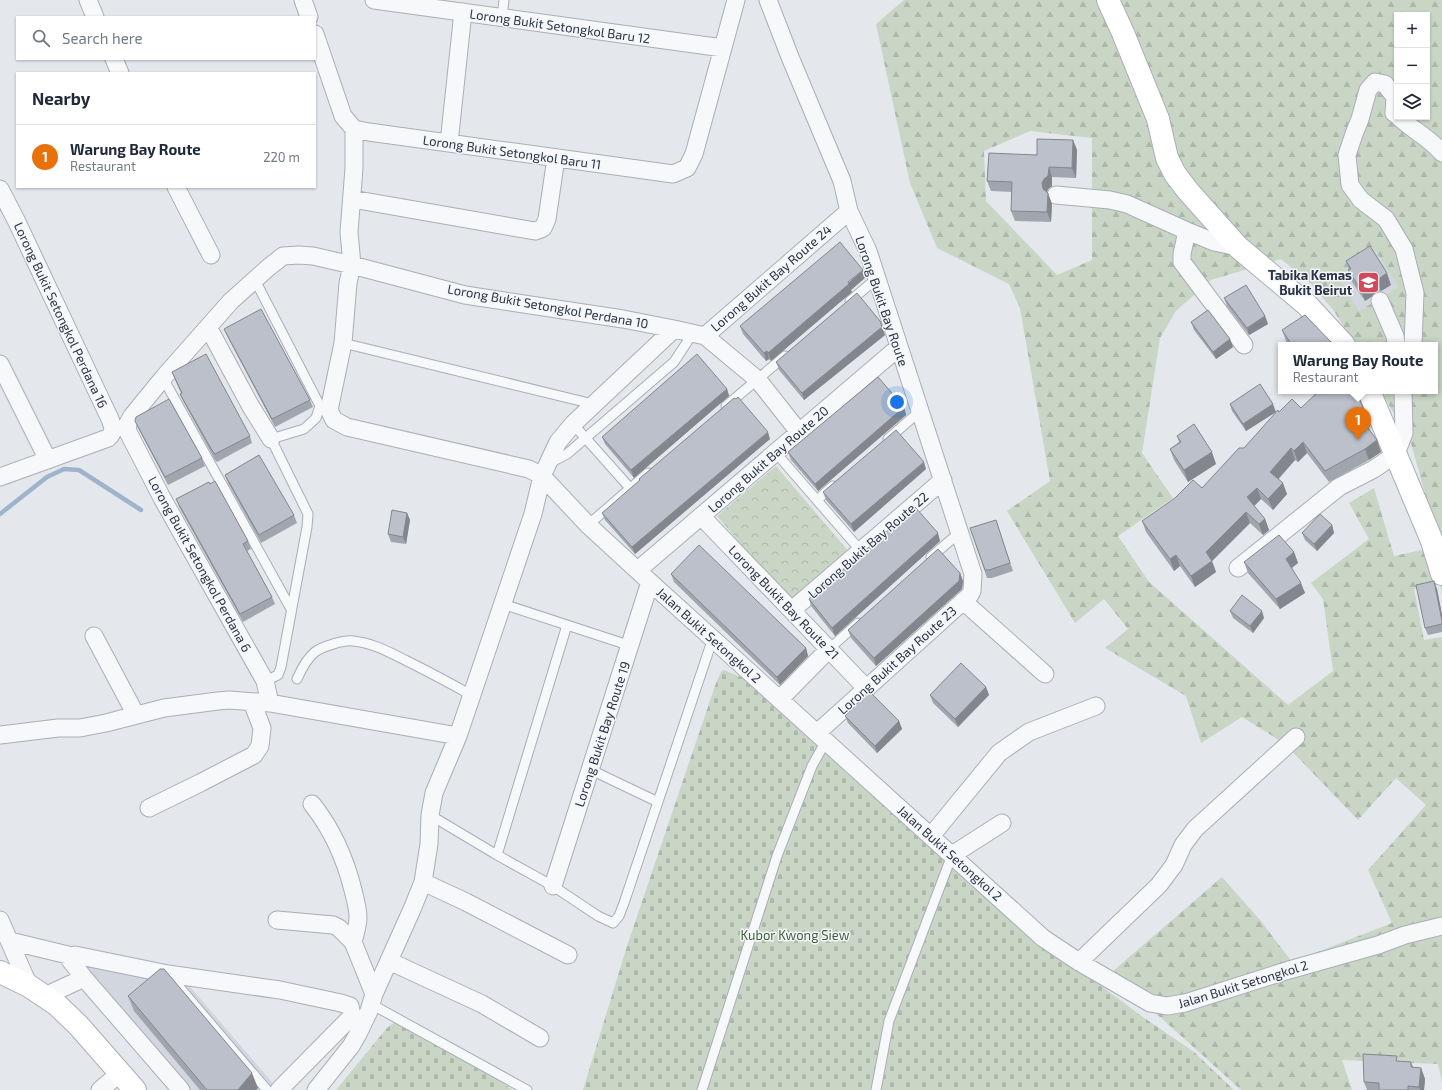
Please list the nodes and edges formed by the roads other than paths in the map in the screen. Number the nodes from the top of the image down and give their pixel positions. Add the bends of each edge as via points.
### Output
1 (88, 0) edge
2 (304, 0) edge
3 (374, 0) edge
4 (504, 0) edge
5 (736, 0) edge
6 (768, 0) edge
7 (1108, 0) edge
8 (463, 12) junction
9 (95, 16) edge
10 (309, 16) edge
11 (502, 18) junction
12 (316, 37) edge
13 (723, 48) junction
14 (114, 60) edge
15 (120, 72) edge
16 (1394, 97) edge
17 (1402, 120) edge
18 (354, 129) junction
19 (449, 143) junction
20 (1442, 153) edge
21 (556, 158) junction
22 (177, 188) edge
23 (0, 189) edge
24 (1056, 195) dead end
25 (352, 199) junction
26 (849, 211) junction
27 (1187, 231) junction
28 (1238, 247) junction
29 (211, 255) dead end
30 (352, 264) junction
31 (876, 279) junction
32 (255, 280) junction
33 (1380, 301) dead end
34 (840, 309) edge
35 (208, 327) junction
36 (674, 329) junction
37 (699, 335) junction
38 (1341, 342) edge
39 (1396, 342) edge
40 (1413, 342) edge
41 (343, 343) junction
42 (1244, 345) dead end
43 (899, 347) junction
44 (793, 349) edge
45 (0, 364) edge
46 (163, 378) junction
47 (758, 380) junction
48 (1370, 394) edge
49 (1403, 394) edge
50 (593, 404) junction
51 (721, 411) edge
52 (920, 411) junction
53 (573, 424) junction
54 (127, 425) joint
55 (799, 432) junction
56 (586, 438) junction
57 (271, 439) junction
58 (880, 446) edge
59 (776, 453) junction
60 (1396, 454) junction
61 (48, 460) junction
62 (654, 468) edge
63 (545, 470) junction
64 (0, 477) edge
65 (840, 480) edge
66 (943, 480) junction
67 (630, 488) junction
68 (817, 500) junction
69 (701, 516) junction
70 (588, 525) junction
71 (959, 533) junction
72 (861, 552) junction
73 (923, 565) edge
74 (1238, 568) dead end
75 (638, 570) junction
76 (1442, 574) edge
77 (650, 582) junction
78 (972, 585) joint
79 (963, 601) junction
80 (502, 604) junction
81 (291, 609) junction
82 (792, 610) junction
83 (864, 617) edge
84 (567, 625) junction
85 (94, 636) dead end
86 (713, 638) junction
87 (631, 646) junction
88 (829, 649) junction
89 (1045, 674) dead end
90 (296, 680) dead end
91 (265, 682) junction
92 (866, 688) junction
93 (471, 695) junction
94 (780, 699) junction
95 (252, 702) junction
96 (270, 704) junction
97 (1096, 706) dead end
98 (136, 715) junction
99 (0, 736) edge
100 (458, 736) junction
101 (822, 737) junction
102 (1296, 737) dead end
103 (591, 770) junction
104 (658, 802) junction
105 (312, 804) dead end
106 (149, 808) dead end
107 (430, 815) junction
108 (1002, 823) dead end
109 (931, 836) junction
110 (497, 855) junction
111 (952, 855) junction
112 (423, 882) junction
113 (553, 886) junction
114 (0, 920) edge
115 (277, 920) dead end
116 (1442, 926) edge
117 (10, 941) junction
118 (353, 942) junction
119 (568, 955) dead end
120 (72, 956) junction
121 (389, 961) junction
122 (1080, 962) junction
123 (0, 972) edge
124 (168, 974) junction
125 (84, 978) junction
126 (37, 991) junction
127 (373, 999) junction
128 (540, 1038) dead end
129 (120, 1073) junction
130 (100, 1090) edge
131 (135, 1090) edge
132 (181, 1090) edge
133 (268, 1090) edge
134 (279, 1090) edge
135 (316, 1090) edge
136 (527, 1090) edge
137 (702, 1090) edge
138 (876, 1090) edge

1 - 9 street
2 - 10 street
3 - 8 street, Lorong Bukit Setongkol Baru 12
4 - 11 lane
5 - 13 street
6 - 26 street, Lorong Bukit Bay Route via 842,181
7 - 28 street via 1158,119 1167,158 1188,191
8 - 11 street, Lorong Bukit Setongkol Baru 12
8 - 19 street
11 - 13 street, Lorong Bukit Setongkol Baru 12
12 - 18 street via 343,116
13 - 21 street, Lorong Bukit Setongkol Baru 11 via 694,154 686,168 673,174
14 - 15 street
16 - 40 street via 1385,84 1375,82 1368,90 1347,155 1350,185 1361,200 1386,219 1404,248 1415,293
17 - 20 street via 1436,145
18 - 19 street, Lorong Bukit Setongkol Baru 11
18 - 25 street
19 - 21 street, Lorong Bukit Setongkol Baru 11
21 - 25 street via 547,219 543,228 535,231
22 - 29 street
23 - 61 street, Lorong Bukit Setongkol Perdana 16 via 114,428 108,438
24 - 27 street via 1127,204
25 - 30 street via 349,232
26 - 31 street, Lorong Bukit Bay Route via 868,251
26 - 37 street, Lorong Bukit Bay Route 24
27 - 28 street via 1214,242
27 - 42 street via 1182,262
28 - 38 street via 1308,306
30 - 32 street, Lorong Bukit Setongkol Perdana 10 via 313,256 284,256
30 - 36 street, Lorong Bukit Setongkol Perdana 10 via 465,295
30 - 41 street
31 - 34 lane
31 - 43 street, Lorong Bukit Bay Route
32 - 35 street, Lorong Bukit Setongkol Perdana 10
32 - 57 lane via 320,406 316,418 304,429
33 - 39 street
35 - 46 street, Lorong Bukit Setongkol Perdana 10
35 - 57 street
36 - 37 street, Lorong Bukit Bay Route 24
36 - 50 street
37 - 47 street
37 - 56 lane via 674,362
41 - 50 lane
41 - 63 street via 328,410 334,420 346,427 529,469
43 - 52 street, Lorong Bukit Bay Route
43 - 55 street, Lorong Bukit Bay Route 20
44 - 47 lane
45 - 61 street
46 - 54 street, Lorong Bukit Setongkol Perdana 10
46 - 81 lane
47 - 51 lane
47 - 55 street
48 - 60 street
49 - 60 street via 1404,433
50 - 53 street
52 - 58 lane
52 - 66 street, Lorong Bukit Bay Route
53 - 56 lane
53 - 63 street via 558,442
54 - 91 street, Lorong Bukit Setongkol Perdana 6 via 128,432 162,498
55 - 59 street, Lorong Bukit Bay Route 20
56 - 63 lane
56 - 67 lane
57 - 81 lane via 308,514
59 - 68 lane
59 - 69 street, Lorong Bukit Bay Route 20
60 - 74 street via 1339,487
60 - 76 street via 1432,541
61 - 64 street
62 - 67 lane
63 - 70 street, Jalan Bukit Setongkol 2
63 - 80 street via 534,514
65 - 68 lane
66 - 71 street, Lorong Bukit Bay Route
66 - 72 street, Lorong Bukit Bay Route 22
67 - 70 lane
68 - 72 lane
69 - 75 street, Lorong Bukit Bay Route 20
69 - 82 street, Lorong Bukit Bay Route 21
70 - 75 street, Jalan Bukit Setongkol 2
71 - 73 lane
71 - 78 street, Lorong Bukit Bay Route via 973,574
72 - 82 street, Lorong Bukit Bay Route 22
75 - 77 street, Jalan Bukit Setongkol 2
77 - 86 street, Jalan Bukit Setongkol 2
77 - 87 street, Lorong Bukit Bay Route 19
78 - 79 street, Lorong Bukit Bay Route 23 via 970,595
79 - 89 street
79 - 92 street, Lorong Bukit Bay Route 23
80 - 84 lane
80 - 93 street
81 - 91 lane via 281,667 278,675
82 - 88 street, Lorong Bukit Bay Route 21
83 - 88 lane
84 - 87 lane
84 - 110 lane
85 - 98 street
86 - 94 street, Jalan Bukit Setongkol 2
86 - 104 lane
87 - 103 street, Lorong Bukit Bay Route 19
88 - 92 street, Lorong Bukit Bay Route 21
88 - 94 street
90 - 93 lane via 315,652 331,645 351,641 380,647
91 - 96 street, Lorong Bukit Setongkol Perdana 6
92 - 101 street, Lorong Bukit Bay Route 23
93 - 100 street
94 - 101 street, Jalan Bukit Setongkol 2
95 - 96 street
95 - 98 street via 218,701 164,708
95 - 106 street via 262,728 260,746 254,755
96 - 100 street
97 - 109 street via 1029,732 999,753
98 - 99 street via 80,728 58,728
100 - 107 street via 434,793
101 - 109 street, Jalan Bukit Setongkol 2
101 - 137 lane via 777,856
102 - 122 street via 1195,829 1160,886
103 - 104 lane
103 - 113 street, Lorong Bukit Bay Route 19
104 - 113 lane via 624,903 613,923
105 - 118 street via 323,818 340,850 349,874 358,916
107 - 110 lane
107 - 112 street via 429,844
108 - 111 street
109 - 111 street, Jalan Bukit Setongkol 2
110 - 113 lane
111 - 122 street, Jalan Bukit Setongkol 2 via 1043,938
111 - 138 lane via 889,1021
112 - 119 street
112 - 121 street
114 - 117 street
115 - 118 street via 333,926 339,928
116 - 122 street, Jalan Bukit Setongkol 2 via 1185,1003 1167,1006 1150,1003
117 - 120 street
117 - 126 street
118 - 127 street
120 - 124 street
120 - 125 street via 70,960
121 - 127 street
121 - 128 street via 482,1004
123 - 126 street
124 - 133 lane
124 - 134 street via 280,990 350,1006 352,1016
125 - 126 street
125 - 132 street
126 - 129 street via 56,1004 78,1025
127 - 135 street via 351,1046
127 - 136 lane
129 - 130 street
129 - 131 street

